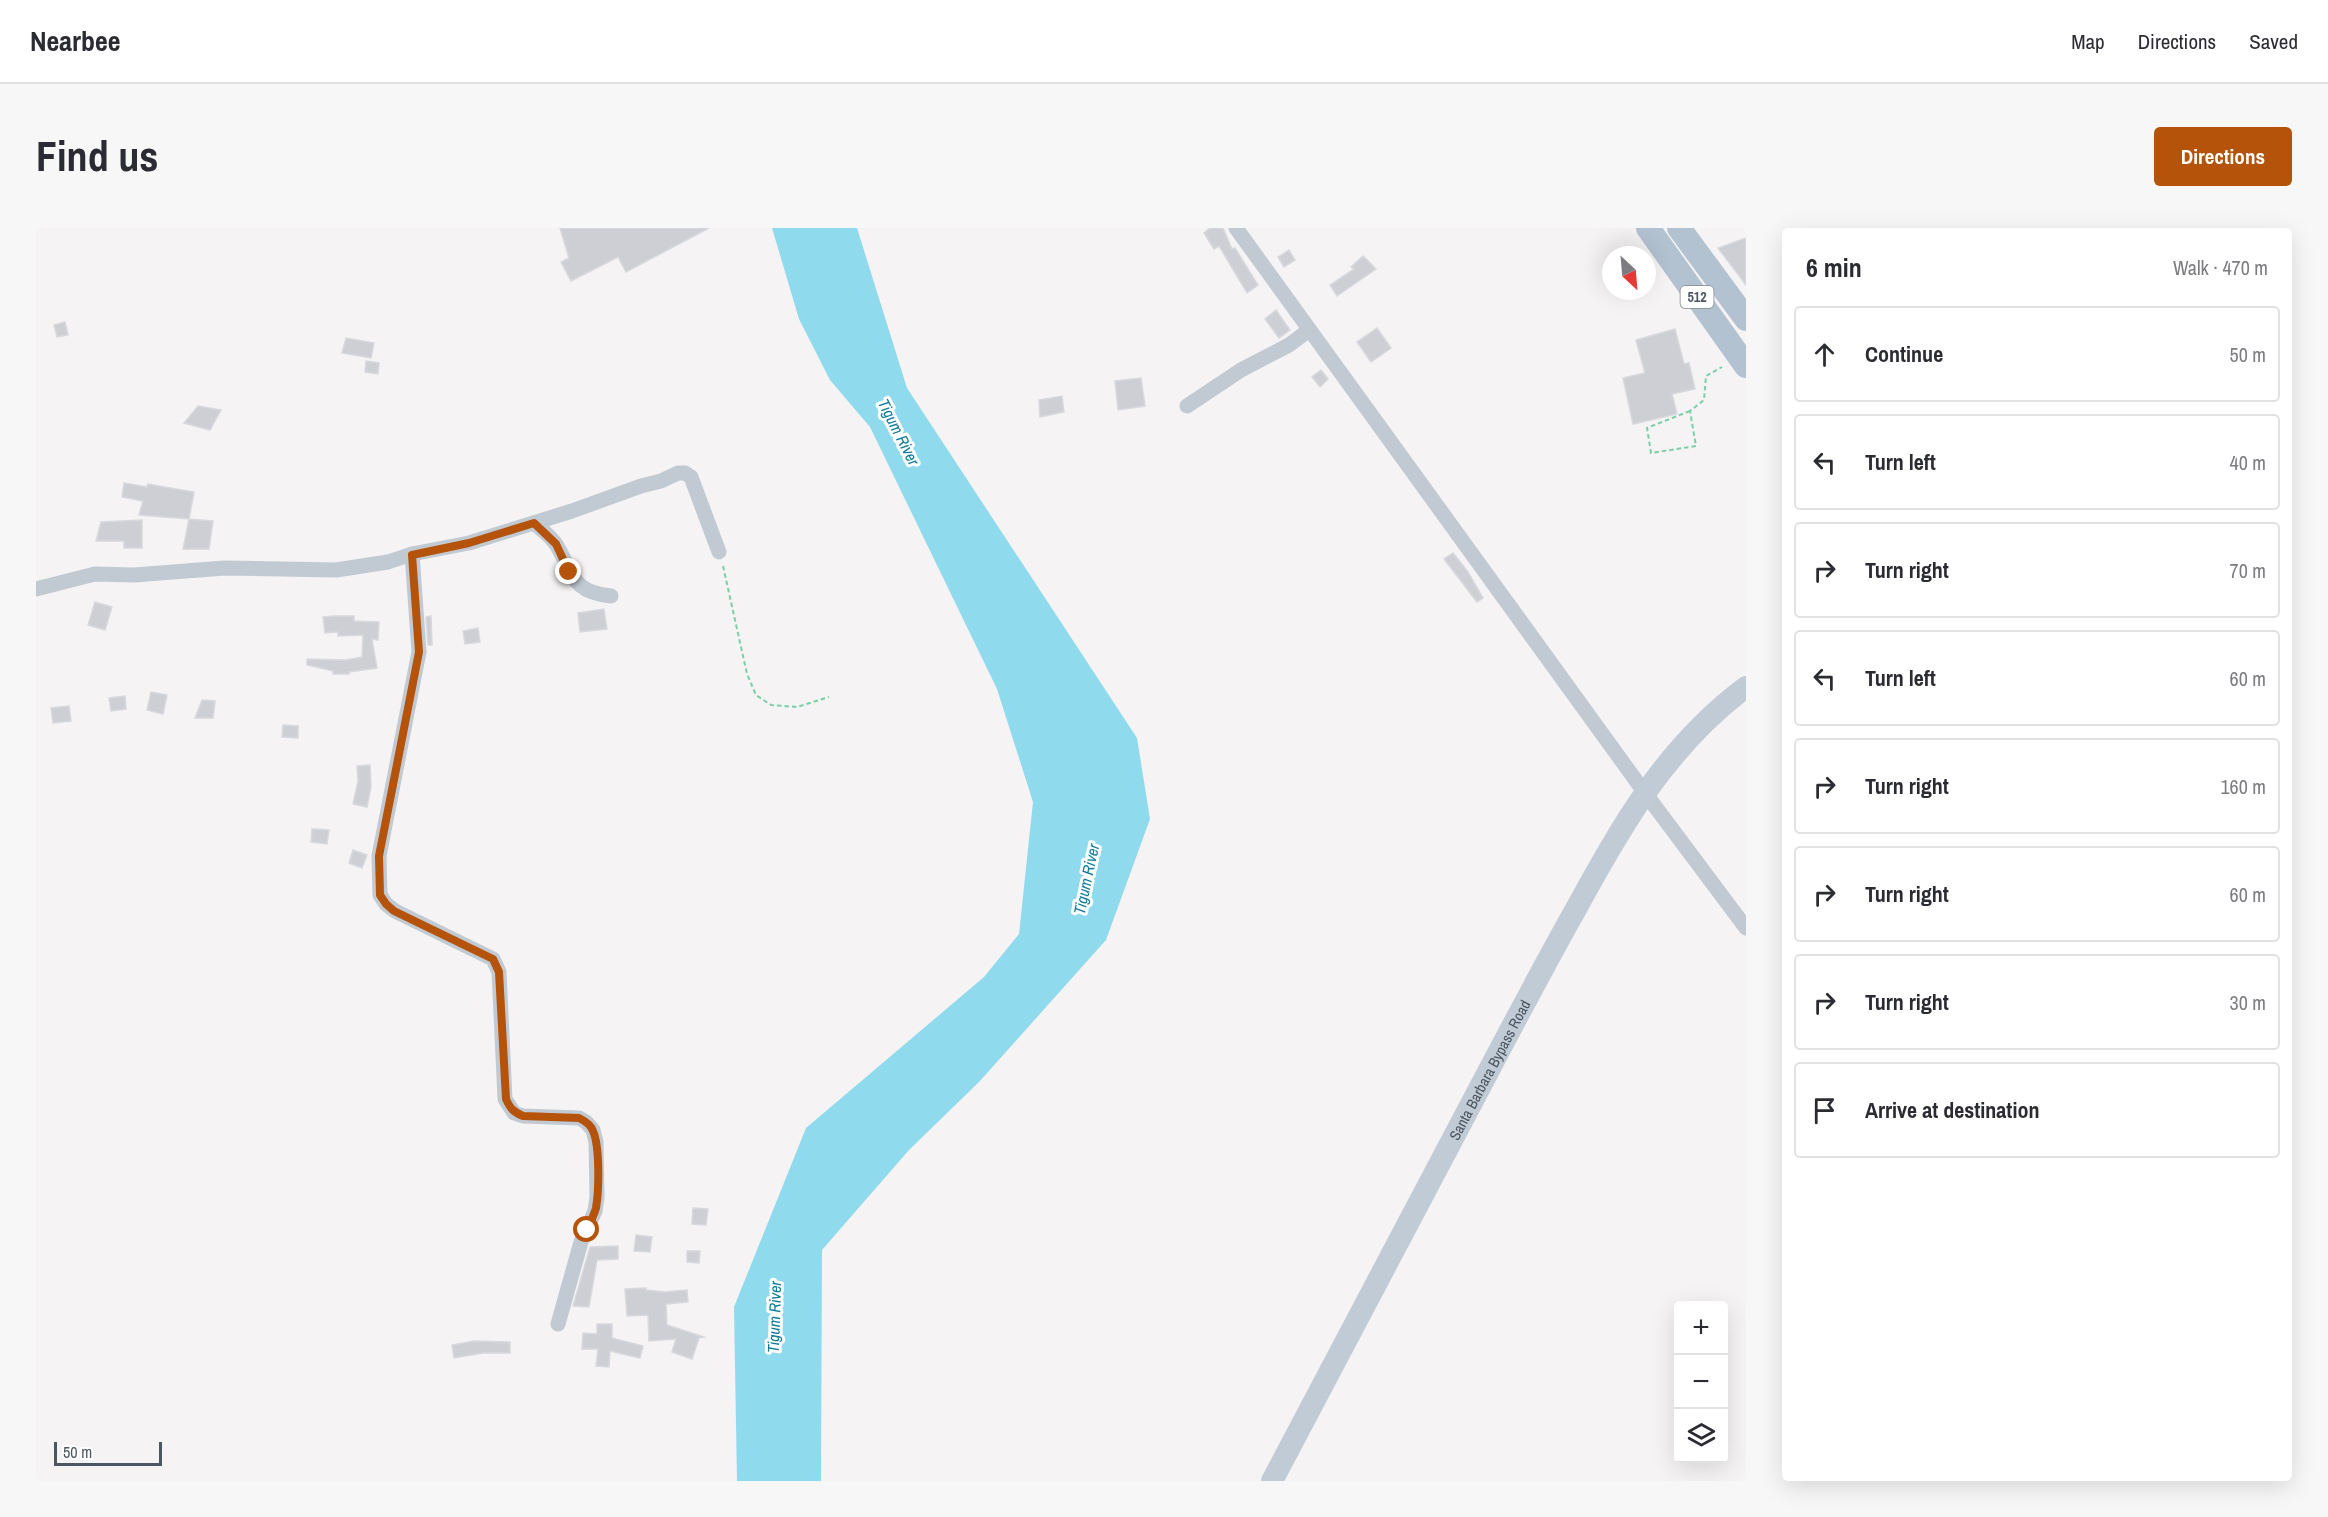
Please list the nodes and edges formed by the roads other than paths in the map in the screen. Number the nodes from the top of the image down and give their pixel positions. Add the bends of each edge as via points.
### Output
1 (1236, 228) edge
2 (1648, 228) edge
3 (1679, 228) edge
4 (1746, 319) edge
5 (1309, 330) junction
6 (1740, 358) edge
7 (1187, 406) dead end
8 (534, 523) junction
9 (719, 552) road end
10 (412, 555) junction
11 (36, 589) edge
12 (611, 596) dead end
13 (1746, 687) edge
14 (1645, 793) junction
15 (1746, 928) edge
16 (558, 1324) dead end
17 (1272, 1481) edge

1 - 5 street
2 - 6 main road, 512
3 - 4 main road, 512
5 - 7 street
5 - 14 street
8 - 9 street via 685,473 691,477
8 - 10 street
8 - 12 street via 556,544 575,583 594,594
10 - 11 street via 336,570 225,568 95,574
10 - 16 street via 419,652 379,856 380,895 394,911 493,959 499,972 506,1099 514,1113 579,1118 593,1130 597,1156 595,1211 581,1242
13 - 14 main road, Santa Barbara Bypass Road via 1679,748
14 - 15 street
14 - 17 main road, Santa Barbara Bypass Road via 1548,958

